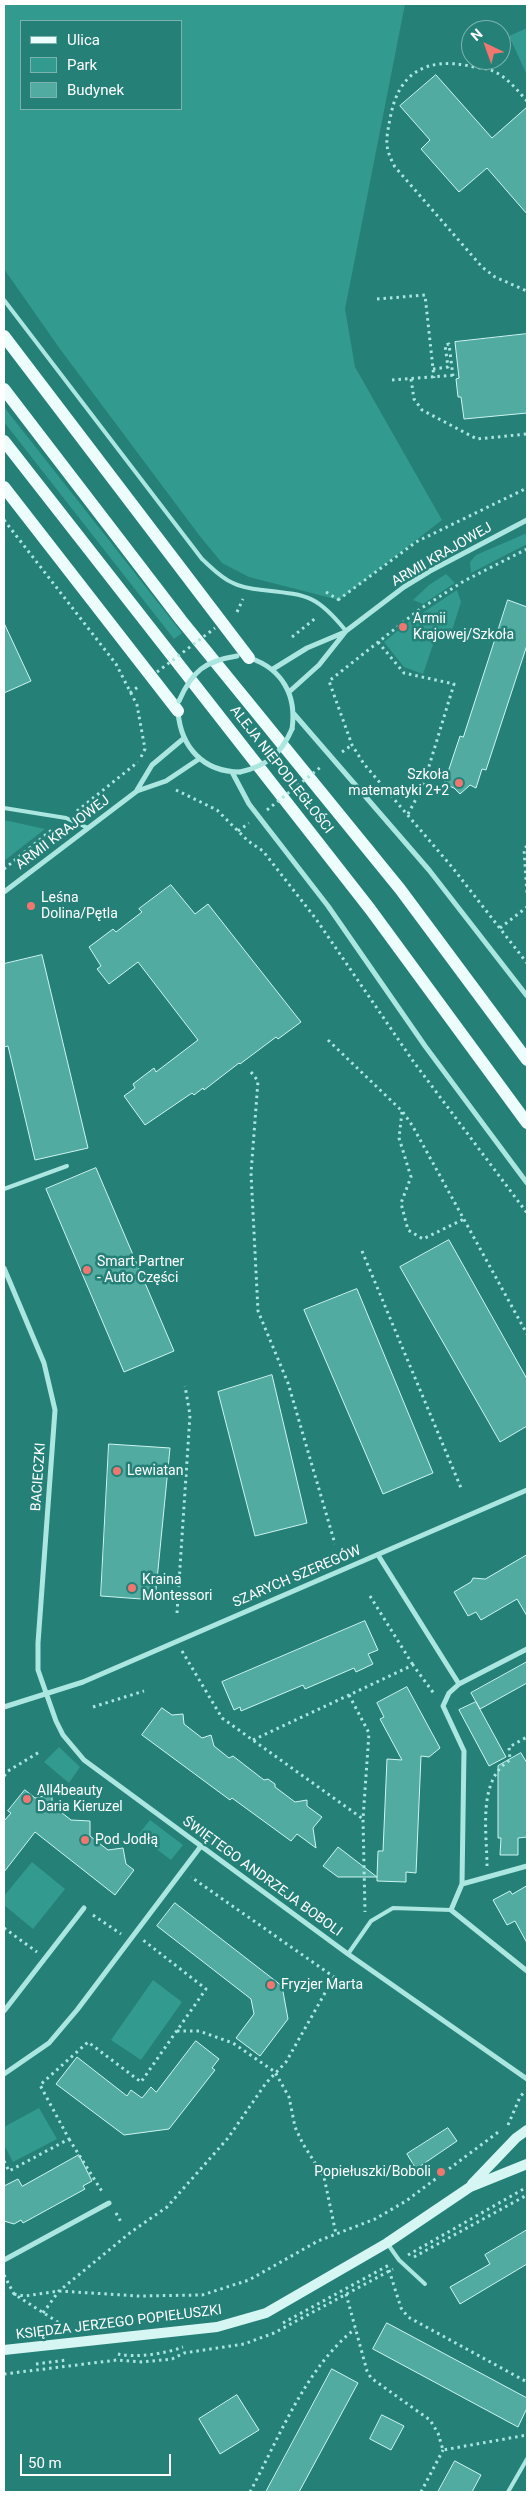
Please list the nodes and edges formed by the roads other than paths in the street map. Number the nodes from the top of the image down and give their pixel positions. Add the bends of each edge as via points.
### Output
1 (4, 300) edge
2 (4, 336) edge
3 (4, 389) edge
4 (4, 440) edge
5 (4, 487) edge
6 (527, 520) edge
7 (346, 632) junction
8 (243, 657) junction
9 (273, 669) junction
10 (290, 692) junction
11 (179, 706) junction
12 (294, 714) junction
13 (184, 739) junction
14 (199, 759) junction
15 (232, 772) junction
16 (137, 791) junction
17 (4, 808) edge
18 (88, 828) junction
19 (4, 892) edge
20 (527, 996) edge
21 (527, 1060) edge
22 (527, 1123) edge
23 (67, 1166) dead end
24 (527, 1183) edge
25 (4, 1189) edge
26 (4, 1268) edge
27 (527, 1490) edge
28 (378, 1554) junction
29 (527, 1649) edge
30 (459, 1684) junction
31 (47, 1695) junction
32 (4, 1707) edge
33 (200, 1846) junction
34 (527, 1866) edge
35 (462, 1884) junction
36 (84, 1908) road end
37 (451, 1910) junction
38 (348, 1954) junction
39 (527, 1971) edge
40 (4, 2011) edge
41 (4, 2074) edge
42 (527, 2079) edge
43 (527, 2130) edge
44 (527, 2164) edge
45 (470, 2187) junction
46 (110, 2203) road end
47 (387, 2243) junction
48 (4, 2260) edge
49 (426, 2284) dead end
50 (4, 2350) edge
51 (527, 2459) edge
52 (508, 2492) edge

1 - 7 lane via 202,559 233,584 307,596 328,609
2 - 8 main road
3 - 21 main road, ALEJA NIEPODLEGŁOŚCI via 181,620 400,889
4 - 22 main road, ALEJA NIEPODLEGŁOŚCI via 370,909
5 - 11 main road
6 - 7 street, ARMII KRAJOWEJ via 430,571
7 - 9 street, ARMII KRAJOWEJ via 307,648
7 - 10 street, ARMII KRAJOWEJ via 319,665
8 - 9 street
8 - 11 street, bridge via 218,659 200,668 187,683
9 - 10 street
10 - 12 street
11 - 13 street
12 - 15 street, bridge via 285,745 273,759 257,768
12 - 20 street via 430,870
13 - 14 street
13 - 16 street, ARMII KRAJOWEJ via 152,765
14 - 15 street via 220,770
14 - 16 street, ARMII KRAJOWEJ via 166,781
15 - 24 street via 249,804 328,906 425,1046
16 - 18 street, ARMII KRAJOWEJ
17 - 18 lane via 66,818
18 - 19 street, ARMII KRAJOWEJ
23 - 25 lane
26 - 31 street, BACIECZKI via 44,1363 55,1410 38,1643 38,1670
27 - 28 street, SZARYCH SZEREGÓW
28 - 30 street
28 - 31 street, SZARYCH SZEREGÓW
29 - 30 street
30 - 35 street via 449,1693 443,1706 464,1751
31 - 32 street
31 - 33 street, ŚWIĘTEGO ANDRZEJA BOBOLI via 63,1735 84,1760
33 - 38 street, ŚWIĘTEGO ANDRZEJA BOBOLI
33 - 41 street via 49,2043
34 - 35 street
35 - 37 street
36 - 40 street
37 - 38 lane via 392,1908 371,1921
37 - 39 street
38 - 42 street, ŚWIĘTEGO ANDRZEJA BOBOLI
43 - 45 street, KSIĘDZA JERZEGO POPIEŁUSZKI
44 - 45 street, KSIĘDZA JERZEGO POPIEŁUSZKI
45 - 47 street, KSIĘDZA JERZEGO POPIEŁUSZKI
46 - 48 street
47 - 49 lane via 399,2260
47 - 50 street, KSIĘDZA JERZEGO POPIEŁUSZKI via 266,2313 225,2325
51 - 52 lane

